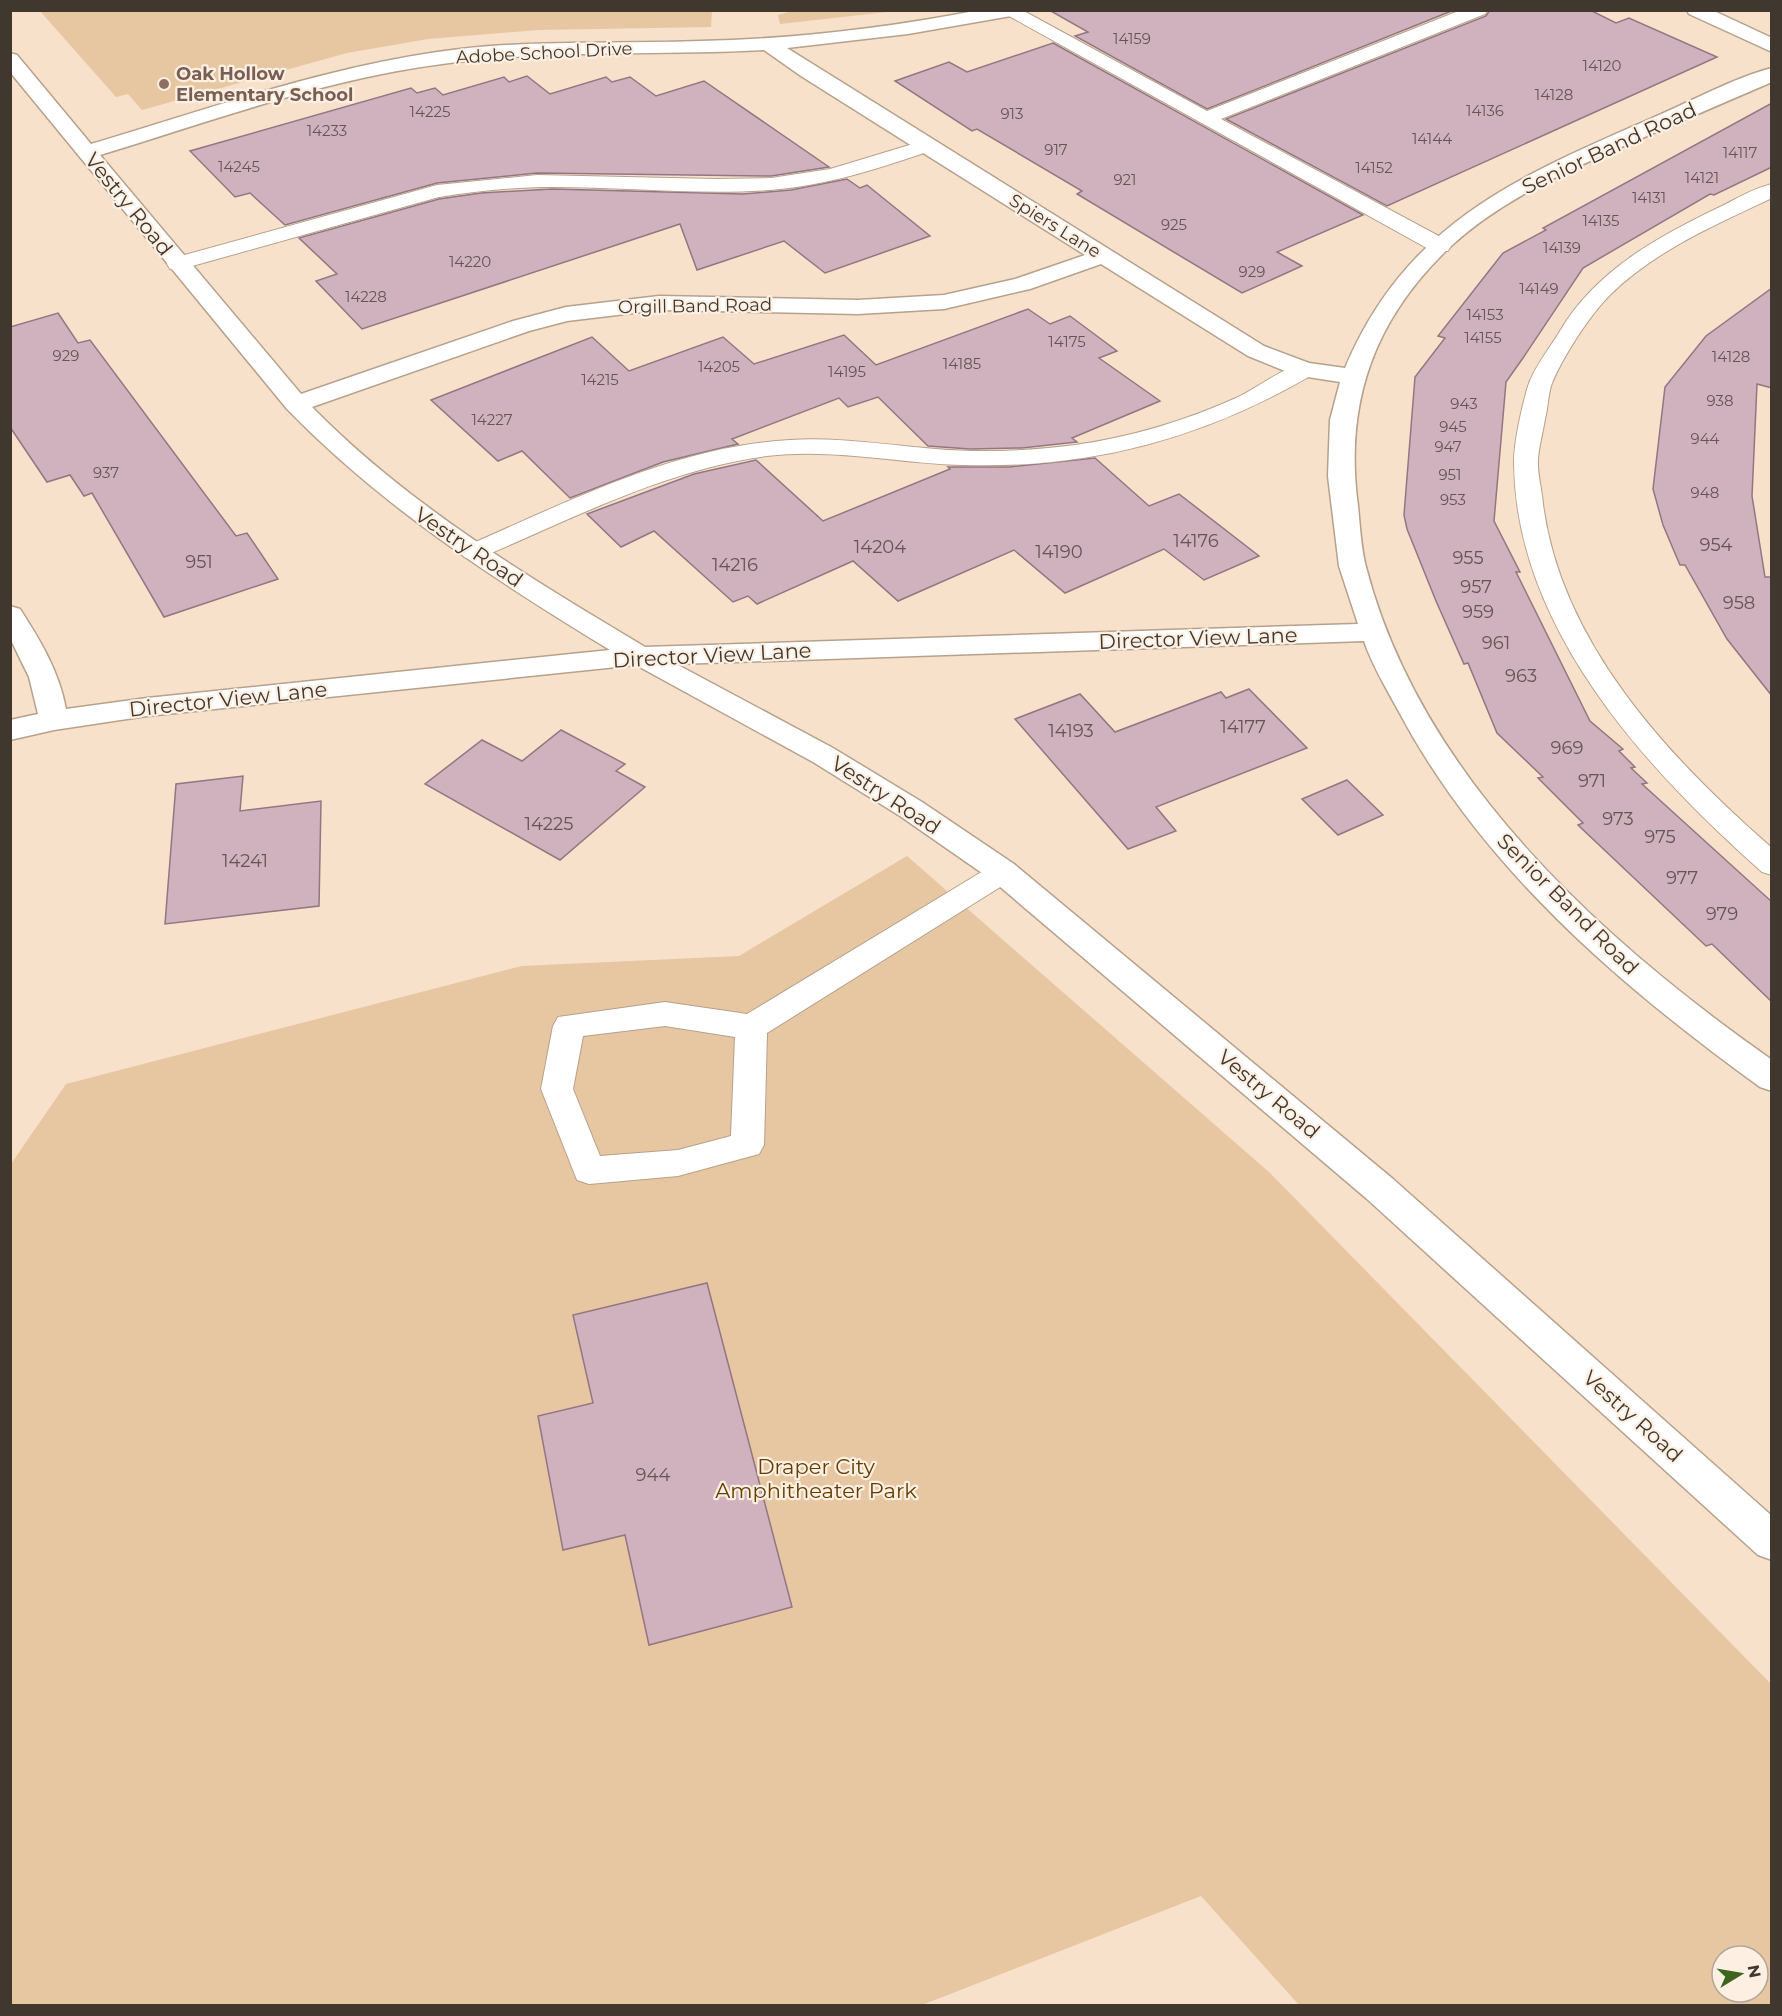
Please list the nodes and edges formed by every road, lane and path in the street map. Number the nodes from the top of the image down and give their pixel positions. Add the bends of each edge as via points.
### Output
1 (1479, 10) edge
2 (1696, 10) edge
3 (1010, 11) edge
4 (768, 44) junction
5 (1772, 46) edge
6 (10, 59) edge
7 (1772, 74) edge
8 (1206, 118) junction
9 (926, 146) junction
10 (88, 152) junction
11 (1772, 190) edge
12 (1440, 246) junction
13 (1103, 256) junction
14 (178, 264) junction
15 (1304, 369) junction
16 (1355, 377) junction
17 (296, 404) junction
18 (473, 552) junction
19 (10, 615) edge
20 (1373, 632) junction
21 (640, 656) junction
22 (54, 720) junction
23 (10, 730) edge
24 (1772, 865) edge
25 (1003, 872) junction
26 (751, 1028) junction
27 (1772, 1078) edge
28 (1772, 1542) edge

1 - 8 lane
2 - 5 street
3 - 4 street, Adobe School Drive via 894,30
3 - 8 lane
4 - 9 street, Spiers Lane
4 - 10 street, Adobe School Drive via 522,51 398,64 318,82
6 - 10 street, Vestry Road
7 - 12 street, Senior Band Road via 1564,165 1486,209
8 - 12 lane
9 - 13 street, Spiers Lane
9 - 14 lane via 835,173 772,184 550,181 474,185 437,191
10 - 14 street, Vestry Road
11 - 24 lane via 1643,258 1583,311 1544,375 1532,412 1526,451 1534,537 1572,633 1603,685 1642,737 1691,791
12 - 16 street, Senior Band Road via 1389,305
13 - 15 street, Spiers Lane via 1256,351
13 - 17 street, Orgill Band Road via 984,295 933,303 858,308 659,303 566,314
14 - 17 street, Vestry Road
15 - 16 street, Spiers Lane
15 - 18 lane via 1256,397 1184,427 1074,451 964,458 814,447 728,455 645,479
16 - 20 street, Senior Band Road via 1344,413 1341,494 1345,536
17 - 18 street, Vestry Road via 331,440 418,513
18 - 21 street, Vestry Road
19 - 22 street via 34,652 48,684
20 - 21 street, Director View Lane
20 - 27 street, Senior Band Road via 1407,704 1454,779 1513,854 1585,927 1666,1000
21 - 22 street, Director View Lane
21 - 25 street, Vestry Road via 823,755
22 - 23 street, Director View Lane
25 - 26 lane
25 - 28 street, Vestry Road via 1380,1189
26 - 26 lane via 747,1145 678,1163 589,1170 557,1089 569,1026 665,1014

